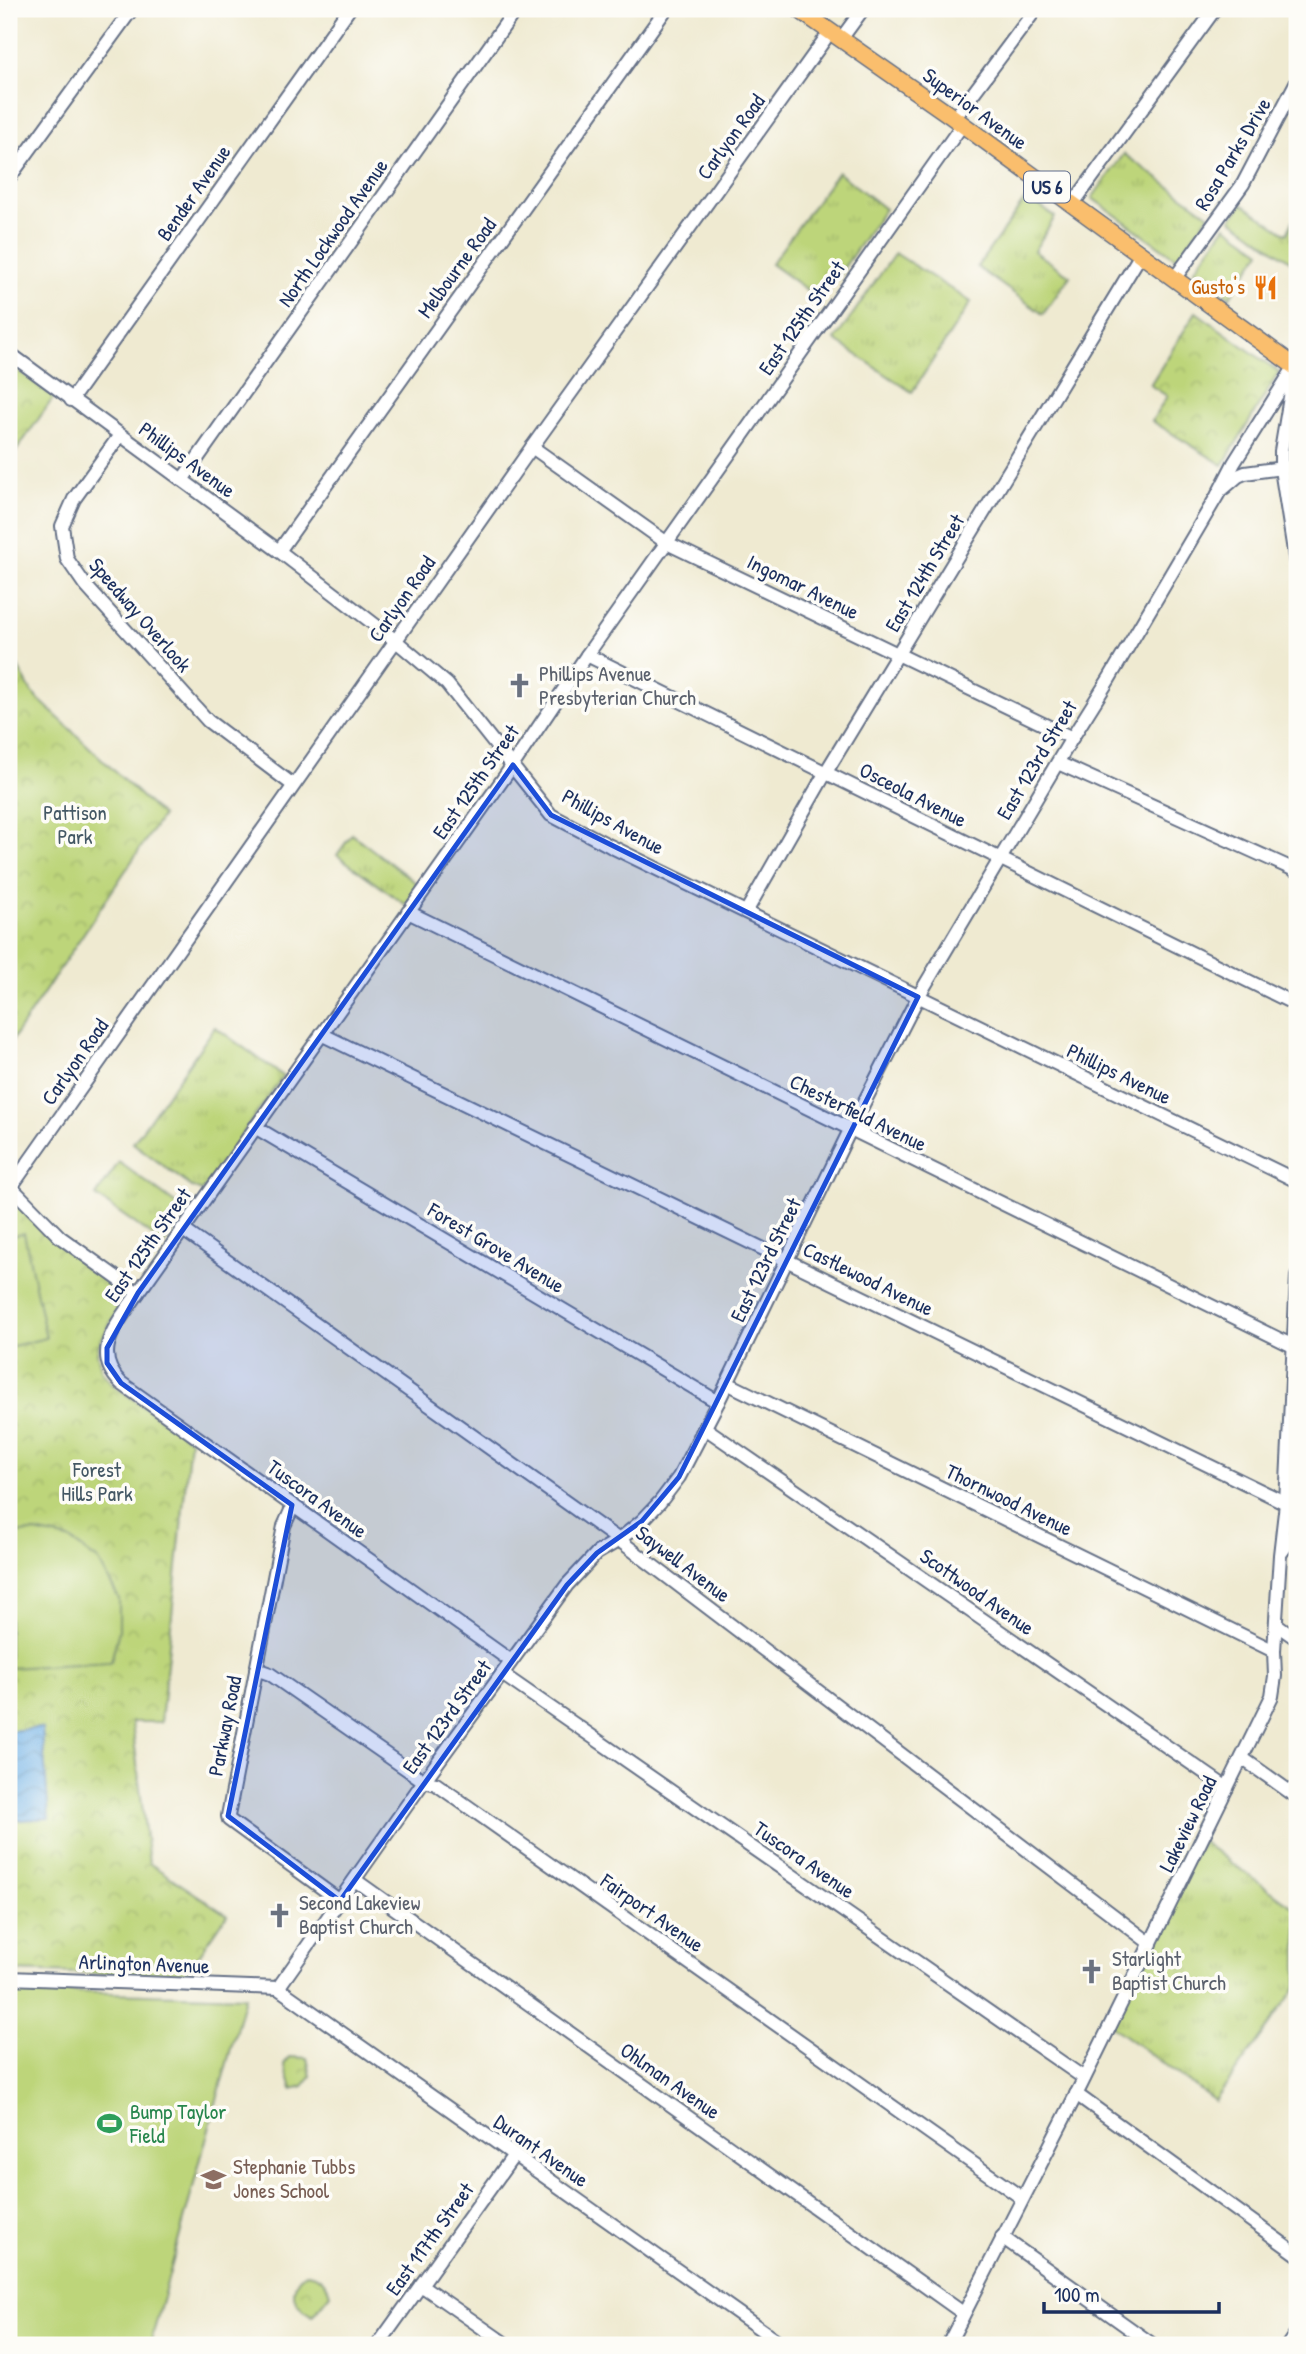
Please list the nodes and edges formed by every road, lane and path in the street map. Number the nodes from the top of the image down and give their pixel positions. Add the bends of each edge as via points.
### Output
1 (132, 9) edge
2 (349, 9) edge
3 (516, 9) edge
4 (666, 9) edge
5 (798, 9) edge
6 (863, 9) edge
7 (1035, 9) edge
8 (1215, 9) edge
9 (835, 36) junction
10 (1297, 81) edge
11 (958, 122) junction
12 (9, 178) edge
13 (1072, 205) junction
14 (1141, 254) junction
15 (1174, 279) junction
16 (9, 353) edge
17 (1297, 365) edge
18 (71, 400) junction
19 (120, 435) junction
20 (532, 447) junction
21 (1297, 466) edge
22 (1281, 469) junction
23 (182, 480) junction
24 (1217, 496) junction
25 (667, 543) junction
26 (279, 551) junction
27 (1297, 570) edge
28 (396, 641) junction
29 (587, 655) junction
30 (898, 656) junction
31 (1072, 738) junction
32 (1058, 763) junction
33 (513, 765) junction
34 (826, 772) junction
35 (293, 785) junction
36 (999, 860) junction
37 (1297, 871) edge
38 (408, 912) junction
39 (746, 912) junction
40 (918, 997) junction
41 (1297, 1005) edge
42 (321, 1034) junction
43 (255, 1127) junction
44 (850, 1130) junction
45 (1297, 1181) edge
46 (10, 1189) edge
47 (183, 1229) junction
48 (787, 1261) junction
49 (1297, 1276) edge
50 (138, 1293) junction
51 (1293, 1346) junction
52 (107, 1363) joint
53 (727, 1383) junction
54 (718, 1402) junction
55 (705, 1428) junction
56 (1286, 1503) junction
57 (293, 1506) junction
58 (1297, 1531) edge
59 (620, 1540) junction
60 (1280, 1555) junction
61 (1276, 1624) junction
62 (1297, 1640) edge
63 (1274, 1651) junction
64 (511, 1661) junction
65 (256, 1669) junction
66 (502, 1674) junction
67 (1242, 1758) junction
68 (424, 1781) junction
69 (1227, 1788) junction
70 (1297, 1797) edge
71 (355, 1880) junction
72 (340, 1901) junction
73 (1151, 1944) junction
74 (9, 1978) edge
75 (278, 1988) junction
76 (1084, 2078) junction
77 (1076, 2094) junction
78 (514, 2155) junction
79 (1022, 2197) junction
80 (1002, 2237) junction
81 (1297, 2254) edge
82 (421, 2284) junction
83 (963, 2313) junction
84 (1297, 2332) edge
85 (378, 2345) edge
86 (508, 2345) edge
87 (783, 2345) edge
88 (948, 2345) edge
89 (1153, 2345) edge
90 (1287, 2345) edge

1 - 12 street
2 - 18 street, Bender Avenue
3 - 23 street, North Lockwood Avenue
4 - 26 street, Melbourne Road
5 - 9 main road, Superior Avenue / US 6
6 - 9 street, Carlyon Road
7 - 11 street, East 125th Street
8 - 13 street
9 - 11 main road, Superior Avenue / US 6
9 - 20 street, Carlyon Road
10 - 15 street, Rosa Parks Drive via 1242,184
11 - 13 main road, Superior Avenue / US 6
11 - 25 street, East 125th Street
13 - 14 main road, Superior Avenue / US 6
14 - 15 main road, Superior Avenue / US 6
14 - 30 street, East 124th Street
15 - 17 main road, Superior Avenue / US 6
16 - 18 street, Phillips Avenue
17 - 22 street
17 - 24 street, East 123rd Street
18 - 19 street, Phillips Avenue
19 - 23 street, Phillips Avenue
19 - 35 street, Speedway Overlook via 74,499 62,526 67,559 208,721
20 - 25 street, Ingomar Avenue
20 - 28 street, Carlyon Road
21 - 22 street
22 - 24 street via 1245,473
22 - 27 street
23 - 26 street, Phillips Avenue
24 - 31 street, East 123rd Street
25 - 29 street, East 125th Street
25 - 30 street, Ingomar Avenue
26 - 28 street, Phillips Avenue
28 - 33 street, Phillips Avenue via 447,684
28 - 35 street, Carlyon Road
29 - 33 street, East 125th Street
29 - 34 street, Osceola Avenue
30 - 31 street, Ingomar Avenue
30 - 34 street, East 124th Street
31 - 32 street, East 123rd Street
32 - 36 street, East 123rd Street
32 - 37 street
33 - 38 street, East 125th Street
33 - 39 street, Phillips Avenue via 551,815
34 - 36 street, Osceola Avenue
34 - 39 street, East 124th Street
35 - 46 street, Carlyon Road
36 - 40 street, East 123rd Street
36 - 41 street, Osceola Avenue
38 - 42 street, East 125th Street
38 - 44 street, Chesterfield Avenue
39 - 40 street, Phillips Avenue
40 - 44 street, East 123rd Street
40 - 45 street, Phillips Avenue
42 - 43 street, East 125th Street
42 - 48 street, Castlewood Avenue
43 - 47 street, East 125th Street
43 - 54 street, Forest Grove Avenue
44 - 48 street, East 123rd Street
44 - 51 street, Chesterfield Avenue
46 - 50 street via 60,1237
47 - 50 street, East 125th Street
47 - 59 street, Saywell Avenue
48 - 53 street, East 123rd Street
48 - 56 street, Castlewood Avenue
49 - 51 street, Lakeview Road
50 - 52 street, East 125th Street via 111,1334
51 - 56 street, Lakeview Road
52 - 57 street, Tuscora Avenue via 121,1383
53 - 54 street, East 123rd Street
53 - 63 street, Thornwood Avenue
54 - 55 street, East 123rd Street
55 - 59 street, East 123rd Street via 679,1477
55 - 69 street, Scottwood Avenue
56 - 60 street, Lakeview Road
57 - 64 street, Tuscora Avenue
57 - 65 street, Parkway Road via 284,1526
58 - 60 street
59 - 64 street, East 123rd Street via 597,1553 567,1585
59 - 73 street, Saywell Avenue
60 - 61 street, Lakeview Road
61 - 62 street
61 - 63 street, Lakeview Road
63 - 67 street, Lakeview Road via 1272,1696
64 - 66 street, East 123rd Street
65 - 68 street, Fairport Avenue via 270,1674
65 - 72 street, Parkway Road via 229,1820
66 - 68 street, East 123rd Street
66 - 76 street, Tuscora Avenue
67 - 69 street, Lakeview Road
67 - 70 street
68 - 71 street, East 123rd Street
68 - 79 street, Fairport Avenue via 436,1784
69 - 73 street, Lakeview Road
71 - 72 street, East 123rd Street
71 - 83 street, Ohlman Avenue
72 - 75 street, East 123rd Street
73 - 76 street, Lakeview Road
74 - 75 street, Arlington Avenue
75 - 78 street, Durant Avenue
76 - 77 street, Lakeview Road
77 - 79 street, Lakeview Road
77 - 81 street
78 - 82 street, East 117th Street
78 - 87 street, Durant Avenue
79 - 80 street, Lakeview Road
80 - 83 street, Lakeview Road
80 - 89 street
82 - 85 street, East 117th Street
82 - 86 street
83 - 88 street, Lakeview Road
84 - 90 street

